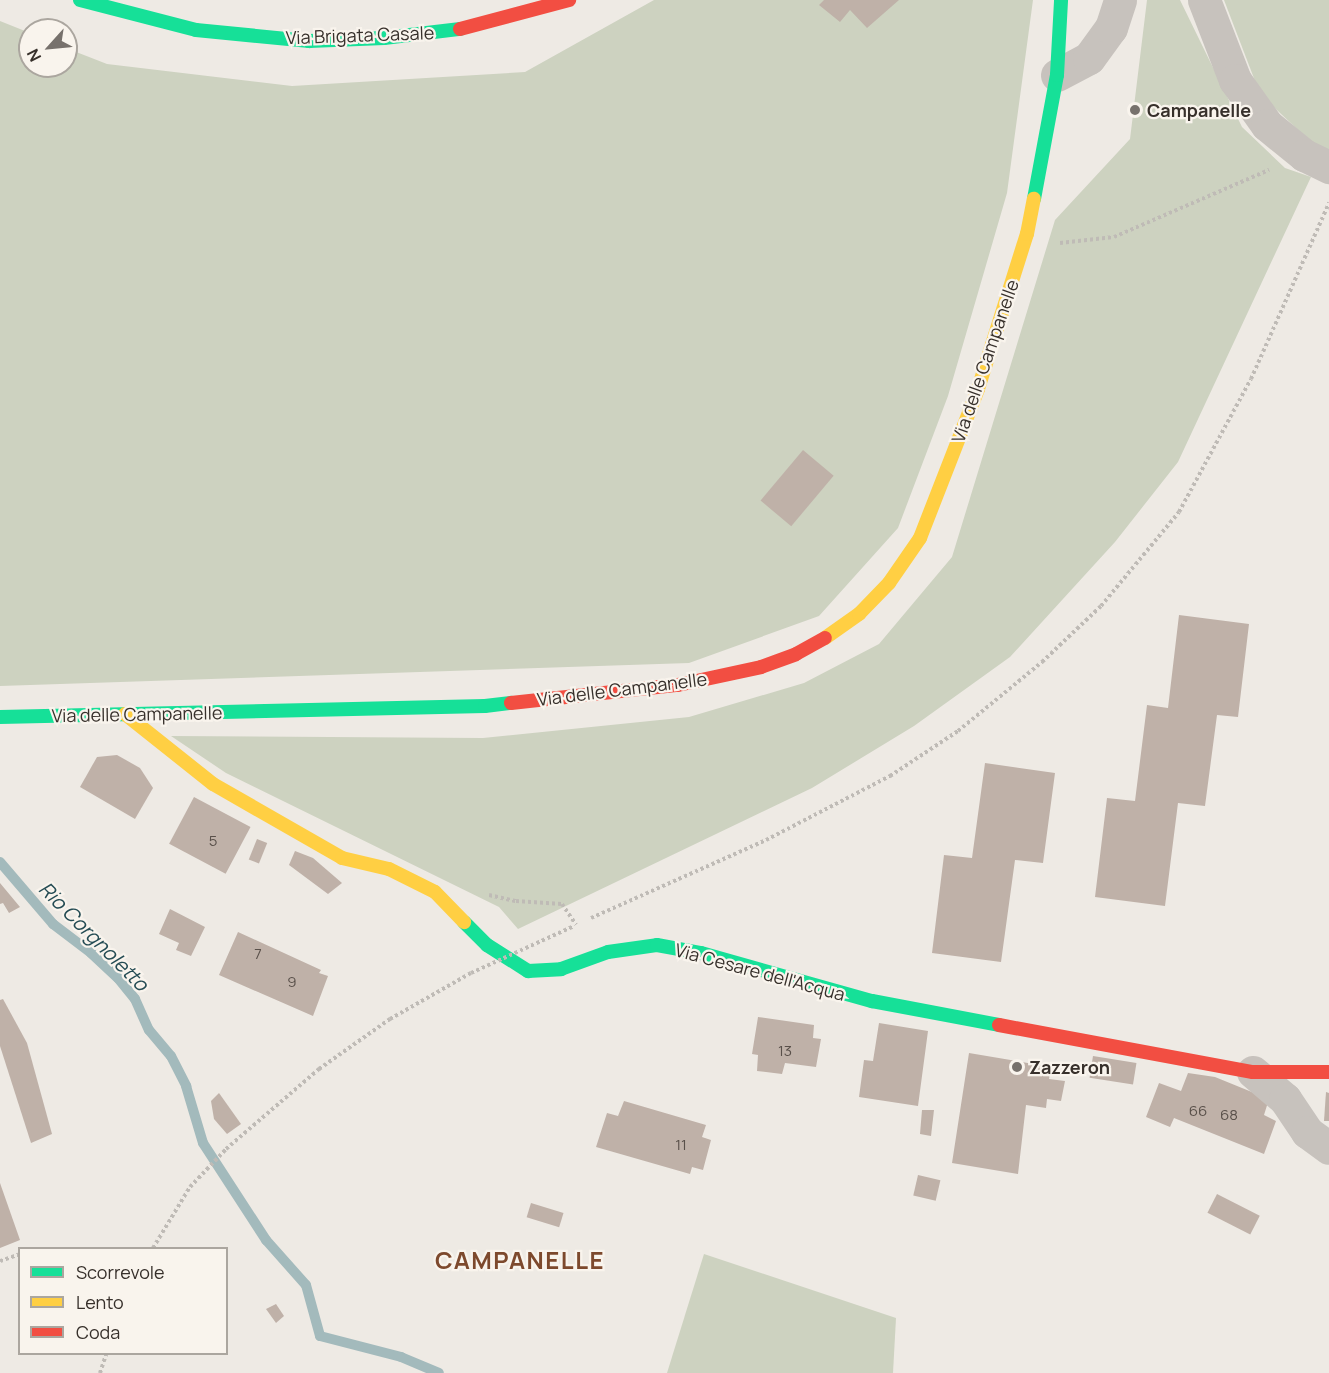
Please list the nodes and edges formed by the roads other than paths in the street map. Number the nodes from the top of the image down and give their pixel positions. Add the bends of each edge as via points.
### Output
1 (80, 0) edge
2 (569, 0) edge
3 (1061, 0) edge
4 (1120, 0) edge
5 (1204, 0) edge
6 (1057, 75) junction
7 (1316, 161) edge
8 (124, 714) junction
9 (0, 717) edge
10 (1253, 1072) junction
11 (1329, 1072) edge
12 (1329, 1148) edge

1 - 2 street, Via Brigata Casale via 196,30 309,41 384,38 466,28
3 - 6 street, Via delle Campanelle
4 - 6 street via 1111,28 1089,58
5 - 7 street via 1235,80 1267,125
6 - 8 street, Via delle Campanelle via 1027,234 978,389 920,538 889,583 859,614 829,636 761,667 678,685 485,706
8 - 9 street, Via delle Campanelle
8 - 10 street, Via Cesare dell'Acqua via 213,784 342,858 389,869 435,892 487,945 528,971 561,969 608,952 657,945 701,953 872,1001
10 - 11 street, Via Cesare dell'Acqua
10 - 12 street via 1285,1099 1307,1132

